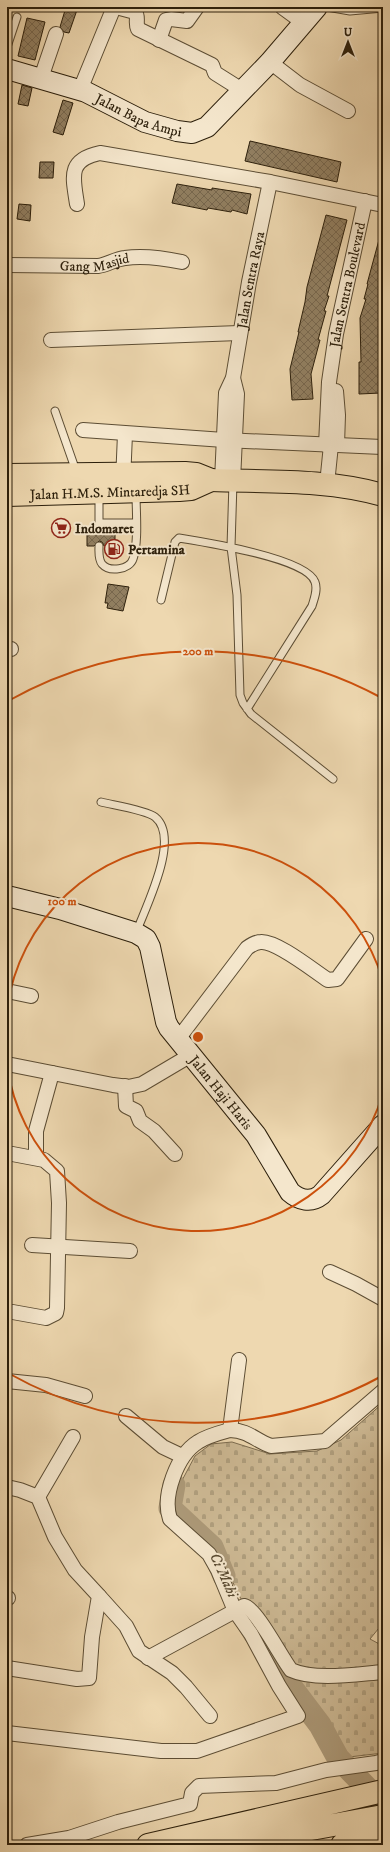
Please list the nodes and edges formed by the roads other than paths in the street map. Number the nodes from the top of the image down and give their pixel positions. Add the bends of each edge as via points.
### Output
1 (115, 7) edge
2 (196, 7) edge
3 (282, 7) edge
4 (317, 7) edge
5 (326, 7) edge
6 (383, 8) edge
7 (17, 17) dead end
8 (304, 23) junction
9 (56, 34) dead end
10 (159, 40) junction
11 (7, 47) edge
12 (270, 62) junction
13 (7, 69) edge
14 (41, 78) junction
15 (80, 90) junction
16 (242, 90) junction
17 (348, 111) dead end
18 (270, 182) junction
19 (365, 201) junction
20 (77, 204) dead end
21 (383, 205) edge
22 (182, 262) dead end
23 (7, 266) edge
24 (239, 333) junction
25 (51, 340) dead end
26 (55, 411) dead end
27 (83, 430) dead end
28 (125, 434) junction
29 (229, 441) junction
30 (331, 445) junction
31 (382, 447) dead end
32 (77, 474) junction
33 (7, 475) edge
34 (222, 480) junction
35 (327, 484) junction
36 (127, 485) junction
37 (99, 492) junction
38 (7, 494) edge
39 (383, 495) edge
40 (136, 523) junction
41 (99, 546) dead end
42 (231, 547) junction
43 (161, 600) dead end
44 (247, 709) junction
45 (333, 779) dead end
46 (101, 802) dead end
47 (7, 896) edge
48 (7, 899) edge
49 (136, 933) junction
50 (366, 938) dead end
51 (7, 991) edge
52 (31, 996) dead end
53 (178, 1039) junction
54 (191, 1055) junction
55 (7, 1064) edge
56 (52, 1073) junction
57 (125, 1086) junction
58 (383, 1125) edge
59 (7, 1153) edge
60 (175, 1154) dead end
61 (36, 1158) junction
62 (32, 1245) dead end
63 (58, 1246) junction
64 (130, 1251) dead end
65 (330, 1272) dead end
66 (383, 1299) edge
67 (7, 1311) edge
68 (240, 1360) dead end
69 (7, 1381) edge
70 (383, 1391) edge
71 (85, 1396) dead end
72 (126, 1416) dead end
73 (230, 1430) junction
74 (73, 1438) dead end
75 (182, 1456) junction
76 (7, 1487) edge
77 (38, 1497) junction
78 (99, 1596) junction
79 (238, 1609) junction
80 (148, 1658) junction
81 (7, 1668) edge
82 (383, 1672) edge
83 (210, 1716) dead end
84 (7, 1733) edge
85 (383, 1761) edge
86 (383, 1791) edge
87 (383, 1816) edge
88 (353, 1836) edge
89 (383, 1838) edge
90 (27, 1845) edge
91 (148, 1845) edge
92 (223, 1845) edge

1 - 10 street via 135,12 138,17 138,29
1 - 15 street
2 - 10 street via 187,21 166,20
3 - 8 street
4 - 8 street, Jalan Bapa Ampi
5 - 6 lane via 350,11
7 - 11 lane
8 - 12 street, Jalan Bapa Ampi
9 - 14 street
10 - 16 street via 212,65 215,73
12 - 16 street, Jalan Bapa Ampi
12 - 17 street via 300,85
13 - 14 street, Jalan Bapa Ampi
14 - 15 street, Jalan Bapa Ampi
15 - 16 street, Jalan Bapa Ampi via 145,122 192,133 207,126
18 - 19 street
18 - 20 street via 100,153 86,156 78,163 73,178
18 - 24 street, Jalan Sentra Raya
19 - 21 street
19 - 30 street, Jalan Sentra Boulevard via 336,334 329,382
22 - 23 street, Gang Masjid via 158,257 125,258 98,266
24 - 25 street
24 - 29 street, Jalan Sentra Raya via 233,378 237,394
26 - 32 lane
27 - 28 street
28 - 29 street
28 - 36 street
29 - 30 street
29 - 34 street, Jalan Sentra Raya
30 - 31 street
30 - 35 street, Jalan Sentra Boulevard
32 - 33 main road, Jalan H.M.S. Mintaredja SH
32 - 36 main road, Jalan H.M.S. Mintaredja SH
34 - 35 main road, Jalan H.M.S. Mintaredja SH
34 - 36 main road, Jalan H.M.S. Mintaredja SH via 192,489
34 - 42 lane
35 - 39 main road, Jalan H.M.S. Mintaredja SH
36 - 37 main road, Jalan H.M.S. Mintaredja SH
36 - 40 lane
37 - 38 main road, Jalan H.M.S. Mintaredja SH
37 - 40 lane via 99,526
40 - 41 lane via 134,558 127,567 111,568 102,564
42 - 43 lane via 176,539
42 - 44 lane via 236,595 240,695
42 - 44 lane via 295,566 309,574 315,582 316,593 312,606
44 - 45 lane
46 - 49 lane via 154,816 163,828 165,842 162,862
47 - 48 street
47 - 49 street, Jalan Haji Haris
49 - 53 street, Jalan Haji Haris via 146,939 150,947 166,1022
50 - 53 street via 337,979 332,980 328,980 274,944 252,944
51 - 52 street
53 - 54 street, Jalan Haji Haris
54 - 57 street via 142,1084
54 - 58 street, Jalan Haji Haris via 256,1135 295,1197 313,1199 321,1195
55 - 56 street
56 - 57 street
56 - 61 street via 36,1131
57 - 60 street via 126,1106 136,1111 140,1120
59 - 61 street
61 - 63 street via 49,1163 57,1171
62 - 63 street
63 - 64 street
63 - 67 street via 56,1313 46,1318
65 - 66 street
68 - 73 street
69 - 71 street via 46,1385
70 - 73 street via 325,1441 271,1446 263,1444 247,1433
72 - 75 street via 163,1447
73 - 75 street via 198,1442
74 - 77 street
75 - 79 street via 170,1490 167,1511 170,1519 209,1554
76 - 77 street
77 - 78 street via 55,1537 74,1570
78 - 80 street via 126,1626 139,1651
78 - 81 street via 92,1637 90,1678 77,1679
79 - 80 street
79 - 82 street via 248,1607 259,1619 291,1670 299,1674 342,1675
79 - 84 street via 298,1716 198,1751 161,1751
80 - 83 street via 176,1678
85 - 90 street via 346,1766 276,1783 198,1786 192,1793 190,1804 118,1822 69,1838
86 - 91 main road
87 - 88 main road
88 - 89 main road
88 - 92 main road

